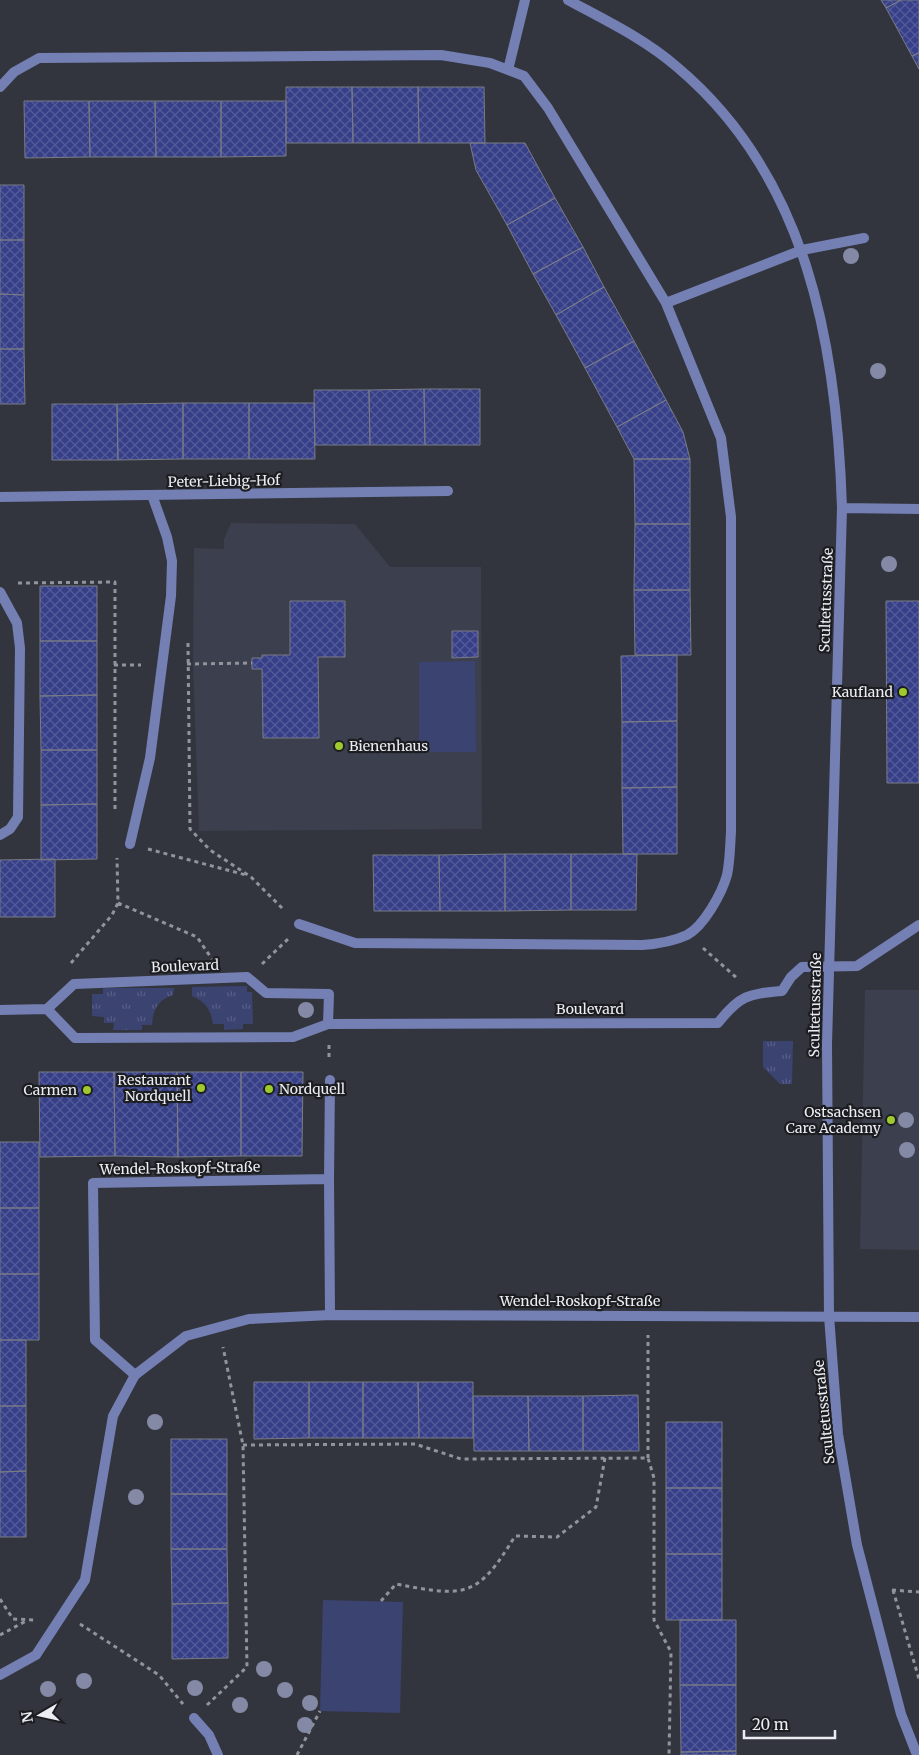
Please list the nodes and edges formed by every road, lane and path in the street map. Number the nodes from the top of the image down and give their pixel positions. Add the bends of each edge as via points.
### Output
1 (524, 0) edge
2 (568, 0) edge
3 (508, 70) junction
4 (0, 87) edge
5 (864, 238) dead end
6 (802, 250) junction
7 (666, 303) junction
8 (448, 492) dead end
9 (152, 495) junction
10 (0, 497) edge
11 (842, 508) junction
12 (919, 509) edge
13 (10, 584) dead end
14 (0, 592) edge
15 (188, 634) dead end
16 (115, 811) dead end
17 (0, 835) edge
18 (130, 844) junction
19 (250, 877) junction
20 (118, 903) junction
21 (299, 924) junction
22 (919, 925) edge
23 (708, 952) dead end
24 (70, 965) dead end
25 (829, 967) junction
26 (727, 970) dead end
27 (247, 977) junction
28 (47, 1009) junction
29 (0, 1010) edge
30 (328, 1024) junction
31 (330, 1080) joint
32 (330, 1179) junction
33 (648, 1314) junction
34 (330, 1315) junction
35 (829, 1316) junction
36 (919, 1317) edge
37 (219, 1327) junction
38 (135, 1376) junction
39 (244, 1445) junction
40 (605, 1458) junction
41 (648, 1458) junction
42 (867, 1589) junction
43 (893, 1590) junction
44 (919, 1592) edge
45 (0, 1599) edge
46 (381, 1601) dead end
47 (64, 1613) junction
48 (26, 1621) junction
49 (0, 1634) edge
50 (0, 1675) edge
51 (919, 1679) edge
52 (320, 1711) dead end
53 (194, 1718) junction
54 (218, 1755) edge
55 (297, 1755) edge
56 (669, 1755) edge
57 (917, 1755) edge

1 - 3 street
2 - 6 street, Scultetusstraße via 627,32 676,66 708,95 738,130 761,165 783,204
3 - 4 street via 490,63 441,55 39,58 14,72
3 - 7 street via 524,76 548,108
5 - 6 street
6 - 7 street
6 - 11 street, Scultetusstraße via 833,375 840,438
7 - 21 street via 721,438 732,517 732,832 727,875 718,899 688,934 664,944 642,946 355,943
8 - 9 street, Peter-Liebig-Hof
9 - 10 street, Peter-Liebig-Hof
9 - 18 street via 172,562 171,596 150,758
11 - 12 street
11 - 25 street, Scultetusstraße
13 - 16 path via 114,582
14 - 17 street via 17,623 20,658 18,817 10,829
15 - 19 path via 190,830 210,850
18 - 19 path
18 - 20 path via 116,840
19 - 21 path
20 - 24 path via 112,915
20 - 27 path via 197,937 212,958
21 - 27 path via 281,948
22 - 25 street, Boulevard via 857,966
23 - 26 path
25 - 30 street, Boulevard via 802,968 782,991 754,994 740,1000 718,1023
25 - 35 street, Scultetusstraße
27 - 28 street, Boulevard via 74,984
27 - 30 street via 266,993 329,994
28 - 29 street
28 - 30 street, Boulevard via 75,1038 293,1037
30 - 31 path
31 - 32 street
32 - 34 street
32 - 38 street, Wendel-Roskopf-Straße via 93,1183 95,1340
33 - 34 street, Wendel-Roskopf-Straße
33 - 35 street, Wendel-Roskopf-Straße
33 - 41 path
34 - 37 street, Wendel-Roskopf-Straße via 249,1319
35 - 36 street, Wendel-Roskopf-Straße
35 - 42 street, Scultetusstraße via 838,1434
37 - 38 street, Wendel-Roskopf-Straße via 186,1336
37 - 39 path
38 - 47 street, Wendel-Roskopf-Straße via 113,1416 85,1580
39 - 40 path via 415,1444 461,1459
39 - 53 path via 246,1667
40 - 41 path
40 - 46 path via 596,1507 557,1537 515,1536 496,1568 470,1589 439,1592 396,1584
41 - 56 path via 654,1478 654,1620 671,1652
42 - 43 path
42 - 57 street, Scultetusstraße via 901,1714
43 - 44 path
43 - 51 path
45 - 48 path via 13,1620
47 - 48 path via 52,1605 36,1620
47 - 50 street, Wendel-Roskopf-Straße via 36,1655
47 - 53 path via 159,1675
48 - 49 path
52 - 55 path
53 - 54 street via 209,1735

